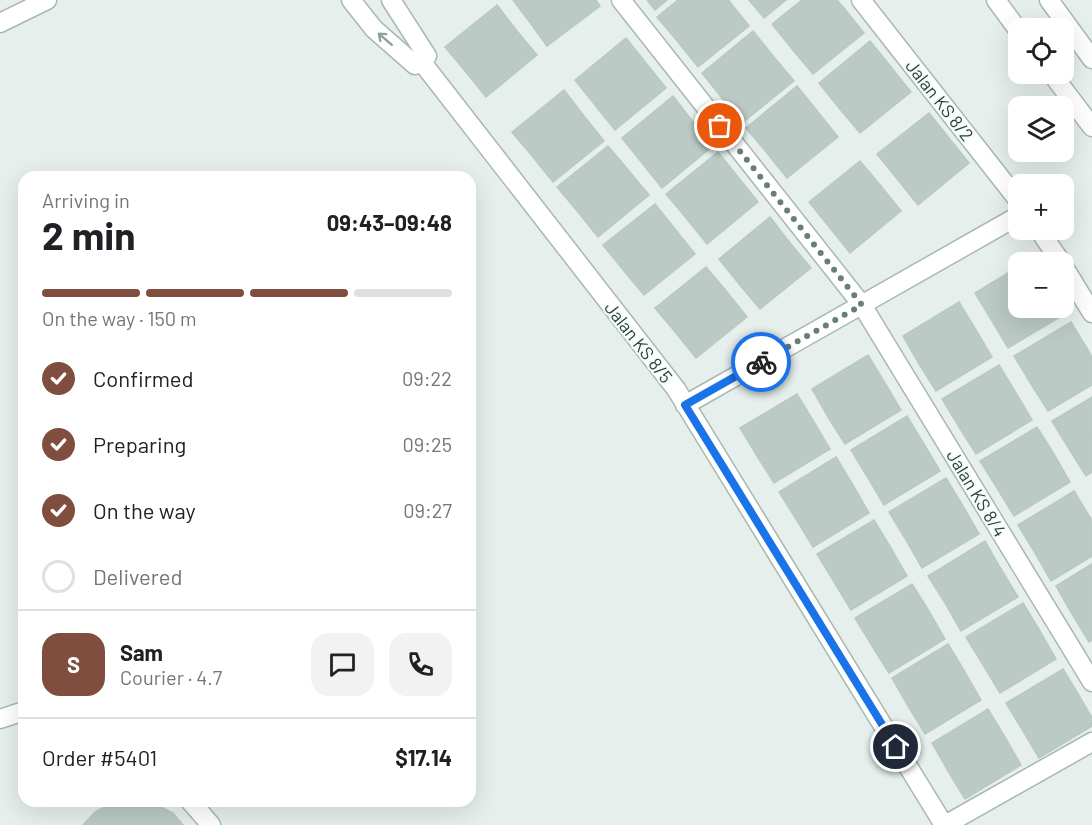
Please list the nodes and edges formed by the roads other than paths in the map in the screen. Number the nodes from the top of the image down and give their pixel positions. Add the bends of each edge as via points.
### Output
1 (47, 0) edge
2 (351, 0) edge
3 (391, 0) edge
4 (621, 0) edge
5 (861, 0) edge
6 (996, 0) edge
7 (1049, 0) edge
8 (1009, 18) edge
9 (0, 23) edge
10 (1092, 59) edge
11 (421, 61) junction
12 (1060, 84) edge
13 (1092, 126) edge
14 (1008, 187) edge
15 (1008, 222) edge
16 (1074, 283) edge
17 (862, 305) junction
18 (1092, 313) edge
19 (685, 405) junction
20 (1092, 682) edge
21 (18, 713) edge
22 (0, 720) edge
23 (1092, 742) edge
24 (195, 807) edge
25 (211, 825) edge
26 (945, 825) edge

1 - 9 street
11 -> 2 street via 415,65 374,29
3 - 11 street via 427,56
4 - 17 street, Jalan KS 8/4
5 - 14 street, Jalan KS 8/2
6 - 8 street
7 - 10 street
11 - 19 street, Jalan KS 8/5
12 - 13 street
15 - 17 street
16 - 18 street
17 - 19 street
17 - 20 street, Jalan KS 8/4
19 - 26 street, Jalan KS 8/5
21 - 22 street
23 - 26 street
24 - 25 street

